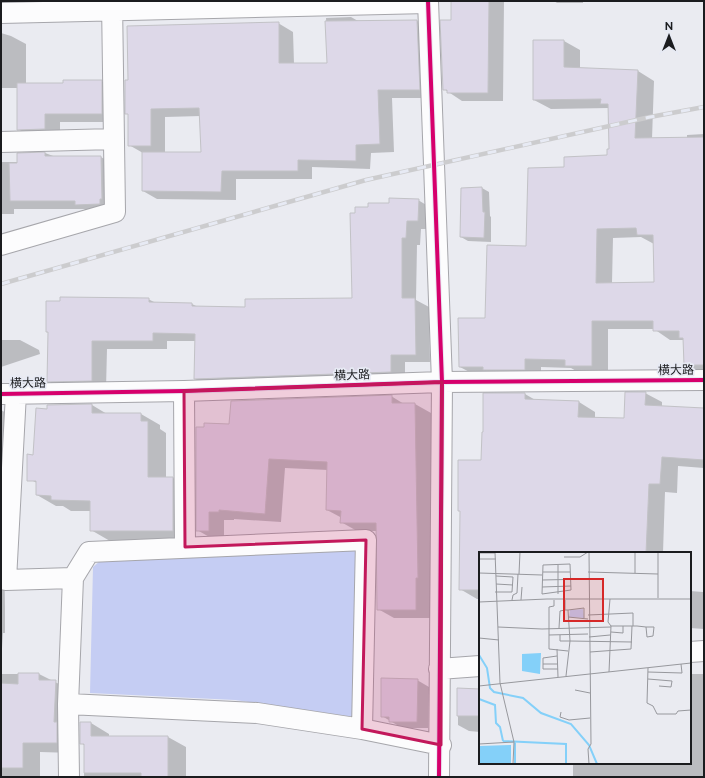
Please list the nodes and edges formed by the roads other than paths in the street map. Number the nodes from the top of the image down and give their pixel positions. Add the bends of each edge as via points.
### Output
1 (428, 2) edge
2 (112, 6) edge
3 (1, 13) edge
4 (114, 139) junction
5 (1, 142) edge
6 (1, 245) edge
7 (704, 380) edge
8 (442, 382) junction
9 (184, 391) junction
10 (9, 394) edge
11 (185, 547) junction
12 (74, 578) junction
13 (3, 581) edge
14 (704, 651) edge
15 (691, 652) edge
16 (479, 666) edge
17 (439, 669) junction
18 (68, 704) junction
19 (362, 729) junction
20 (441, 745) junction
21 (69, 777) edge
22 (439, 777) edge

1 - 2 street
1 - 8 street
2 - 3 street
2 - 4 street
4 - 5 street
4 - 6 street via 115,212
7 - 8 street, 横大路
8 - 9 street, 横大路
8 - 17 street
9 - 10 street, 横大路
9 - 11 street
10 - 13 street
11 - 12 street via 89,552
11 - 19 street via 366,540
12 - 13 street
12 - 18 street
14 - 15 street
16 - 17 street
17 - 20 street
18 - 19 street via 257,714
18 - 21 street
19 - 20 street
20 - 22 street

